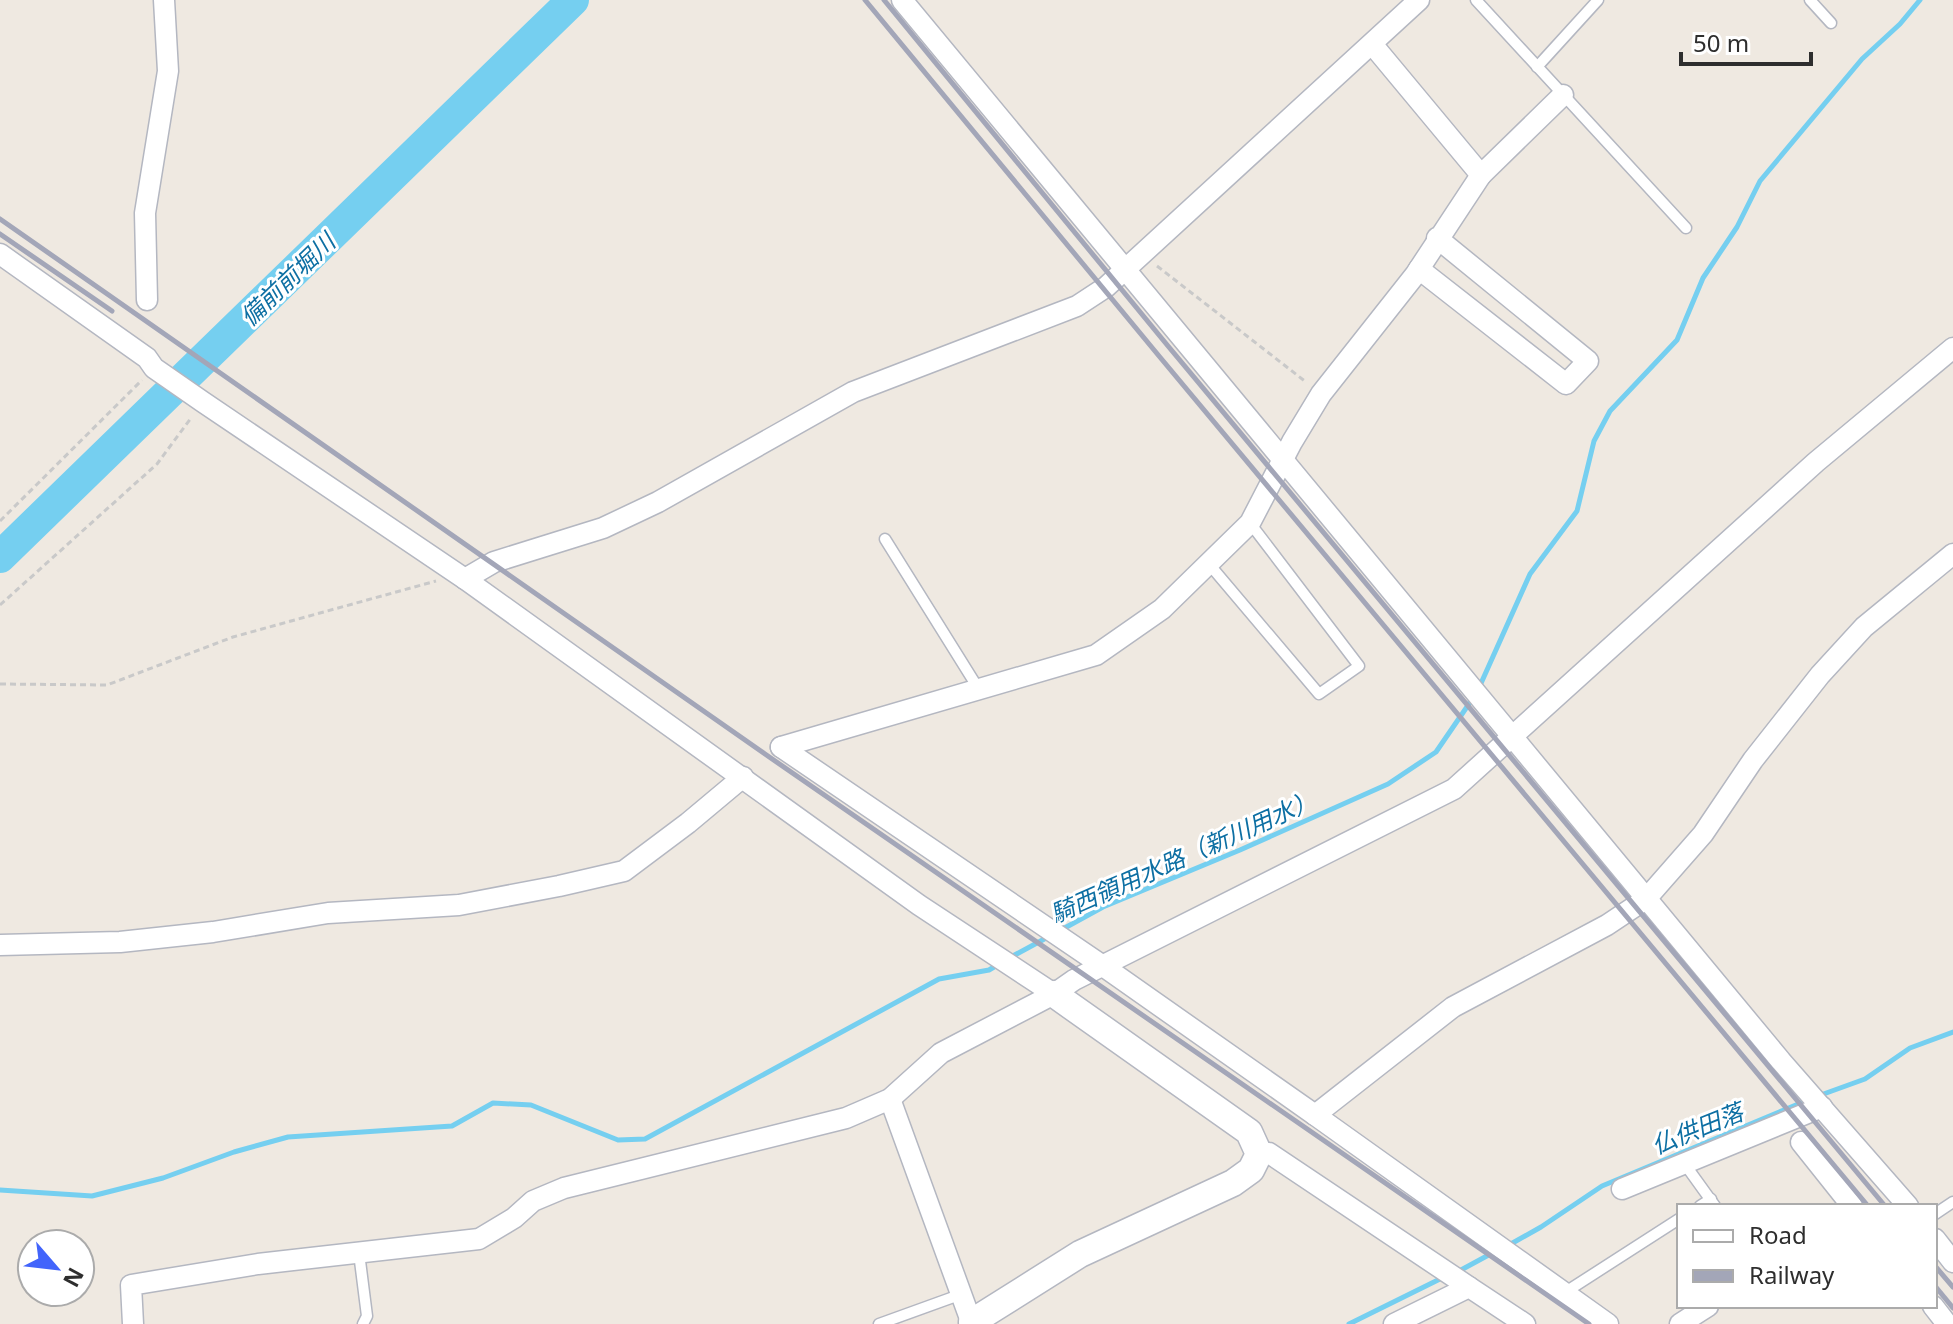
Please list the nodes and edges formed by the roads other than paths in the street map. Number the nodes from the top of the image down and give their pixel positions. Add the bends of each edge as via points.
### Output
1 (164, 0) edge
2 (902, 0) edge
3 (1476, 0) edge
4 (1598, 0) edge
5 (1810, 0) edge
6 (1416, 1) edge
7 (1831, 23) dead end
8 (1372, 44) junction
9 (1537, 67) junction
10 (1563, 95) junction
11 (1481, 175) junction
12 (1686, 228) dead end
13 (1437, 238) junction
14 (0, 254) edge
15 (1125, 269) junction
16 (1419, 269) junction
17 (147, 300) dead end
18 (1953, 348) edge
19 (1282, 460) junction
20 (1250, 523) junction
21 (885, 539) dead end
22 (1953, 554) edge
23 (1209, 564) junction
24 (457, 575) junction
25 (978, 688) junction
26 (1512, 737) junction
27 (743, 777) junction
28 (1646, 899) junction
29 (0, 945) edge
30 (1103, 966) junction
31 (1054, 994) junction
32 (890, 1099) junction
33 (1817, 1101) junction
34 (1315, 1115) junction
35 (1801, 1142) dead end
36 (1259, 1154) junction
37 (1684, 1163) junction
38 (1622, 1189) dead end
39 (1713, 1203) edge
40 (1850, 1204) edge
41 (1906, 1204) edge
42 (1677, 1220) edge
43 (1937, 1242) edge
44 (359, 1253) junction
45 (1953, 1262) edge
46 (1469, 1287) junction
47 (1564, 1293) junction
48 (962, 1294) junction
49 (1705, 1308) edge
50 (1935, 1308) edge
51 (1953, 1320) edge
52 (1403, 1322) edge
53 (972, 1323) edge
54 (133, 1324) edge
55 (363, 1324) edge
56 (879, 1324) edge
57 (1525, 1324) edge
58 (1608, 1324) edge
59 (1680, 1324) edge
60 (1947, 1324) edge

1 - 17 street via 168,71 145,213
2 - 15 street
3 - 9 lane
4 - 9 lane
5 - 7 lane
6 - 8 street
8 - 11 street
8 - 15 street
9 - 10 lane
10 - 11 street
10 - 12 lane
11 - 13 street
13 - 16 street
13 - 16 street via 1588,361 1566,384
14 - 24 street via 201,401
15 - 19 street
15 - 24 street via 1077,306 853,392 603,528
16 - 19 street via 1321,394
18 - 26 street via 1816,462
19 - 20 street
19 - 26 street
20 - 23 street
20 - 23 lane via 1359,666 1319,694
21 - 25 lane
22 - 28 street via 1864,627 1820,675 1703,834
23 - 25 street via 1162,609 1096,655
24 - 27 street
25 - 30 street via 781,747
26 - 28 street
26 - 30 street via 1454,789
27 - 29 street via 624,871 598,877 459,905 328,913 120,942
27 - 31 street via 919,905
28 - 33 street
28 - 34 street via 1453,1007
30 - 31 street
30 - 34 street
31 - 32 street via 941,1053
31 - 36 street via 1249,1132
32 - 44 street via 846,1118 564,1188 533,1201 479,1239
32 - 48 street
33 - 37 street
33 - 41 street
34 - 47 street
35 - 40 street
36 - 46 street via 1269,1153
36 - 53 street via 1251,1170 1233,1183 1080,1254
37 - 38 street
37 - 39 lane
42 - 47 lane
43 - 45 street
44 - 54 street via 131,1285
44 - 55 lane via 367,1316
46 - 52 street
46 - 57 street
47 - 58 street
48 - 53 street
48 - 56 lane
49 - 59 street
50 - 60 street
51 - 60 street

